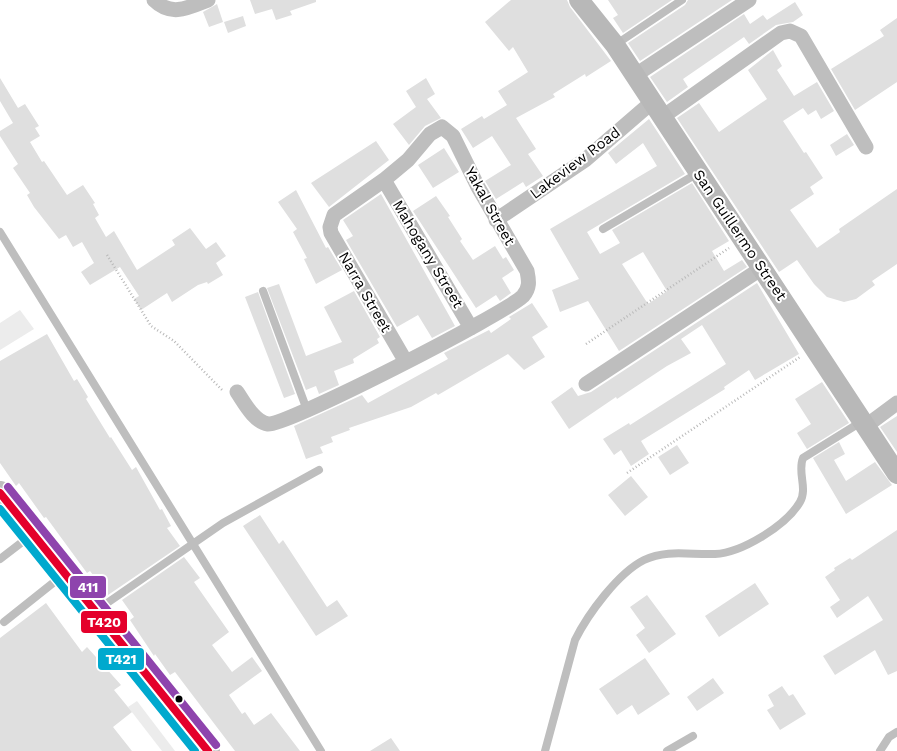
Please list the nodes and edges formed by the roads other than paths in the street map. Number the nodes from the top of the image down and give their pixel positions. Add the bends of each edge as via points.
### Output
1 (154, 0) edge
2 (208, 0) edge
3 (579, 0) edge
4 (682, 0) edge
5 (749, 0) edge
6 (614, 45) junction
7 (634, 76) junction
8 (656, 111) junction
9 (866, 148) dead end
10 (698, 173) junction
11 (384, 180) junction
12 (496, 220) junction
13 (603, 229) dead end
14 (0, 232) edge
15 (762, 268) junction
16 (263, 291) dead end
17 (472, 328) junction
18 (406, 362) junction
19 (586, 384) dead end
20 (237, 392) road end
21 (897, 404) edge
22 (307, 410) junction
23 (864, 424) junction
24 (319, 470) dead end
25 (897, 474) edge
26 (0, 493) edge
27 (33, 533) junction
28 (192, 542) junction
29 (0, 559) edge
30 (65, 574) junction
31 (95, 610) junction
32 (4, 622) dead end
33 (897, 732) edge
34 (693, 736) dead end
35 (208, 751) edge
36 (321, 751) edge
37 (545, 751) edge
38 (667, 751) edge
39 (880, 751) edge

1 - 2 street via 162,8 172,11
3 - 6 main road, San Guillermo Street
4 - 6 lane
5 - 7 street
6 - 7 main road, San Guillermo Street
7 - 8 main road, San Guillermo Street
8 - 9 street, Lakeview Road via 781,33 790,31 801,36
8 - 10 main road, San Guillermo Street
8 - 12 street, Lakeview Road
10 - 13 lane
10 - 15 main road, San Guillermo Street
11 - 12 street, Yakal Street via 408,160 430,134 442,127 453,136
11 - 17 street, Mahogany Street
11 - 18 street, Narra Street via 339,210 331,220 331,233
12 - 17 street, Yakal Street via 527,271 528,288 515,302
14 - 28 lane
15 - 19 street
15 - 23 main road, San Guillermo Street
16 - 22 lane
17 - 18 street
18 - 22 street
20 - 22 street via 257,419 269,424
21 - 23 street
23 - 25 main road, San Guillermo Street
23 - 37 lane via 803,458 801,501 767,532 728,553 659,555 645,559 624,574 582,626 575,640
24 - 28 lane
26 - 27 highway
27 - 29 lane
27 - 30 highway
28 - 31 lane
28 - 36 lane
30 - 31 highway
30 - 32 lane
31 - 35 highway
33 - 39 lane via 889,737
34 - 38 lane

